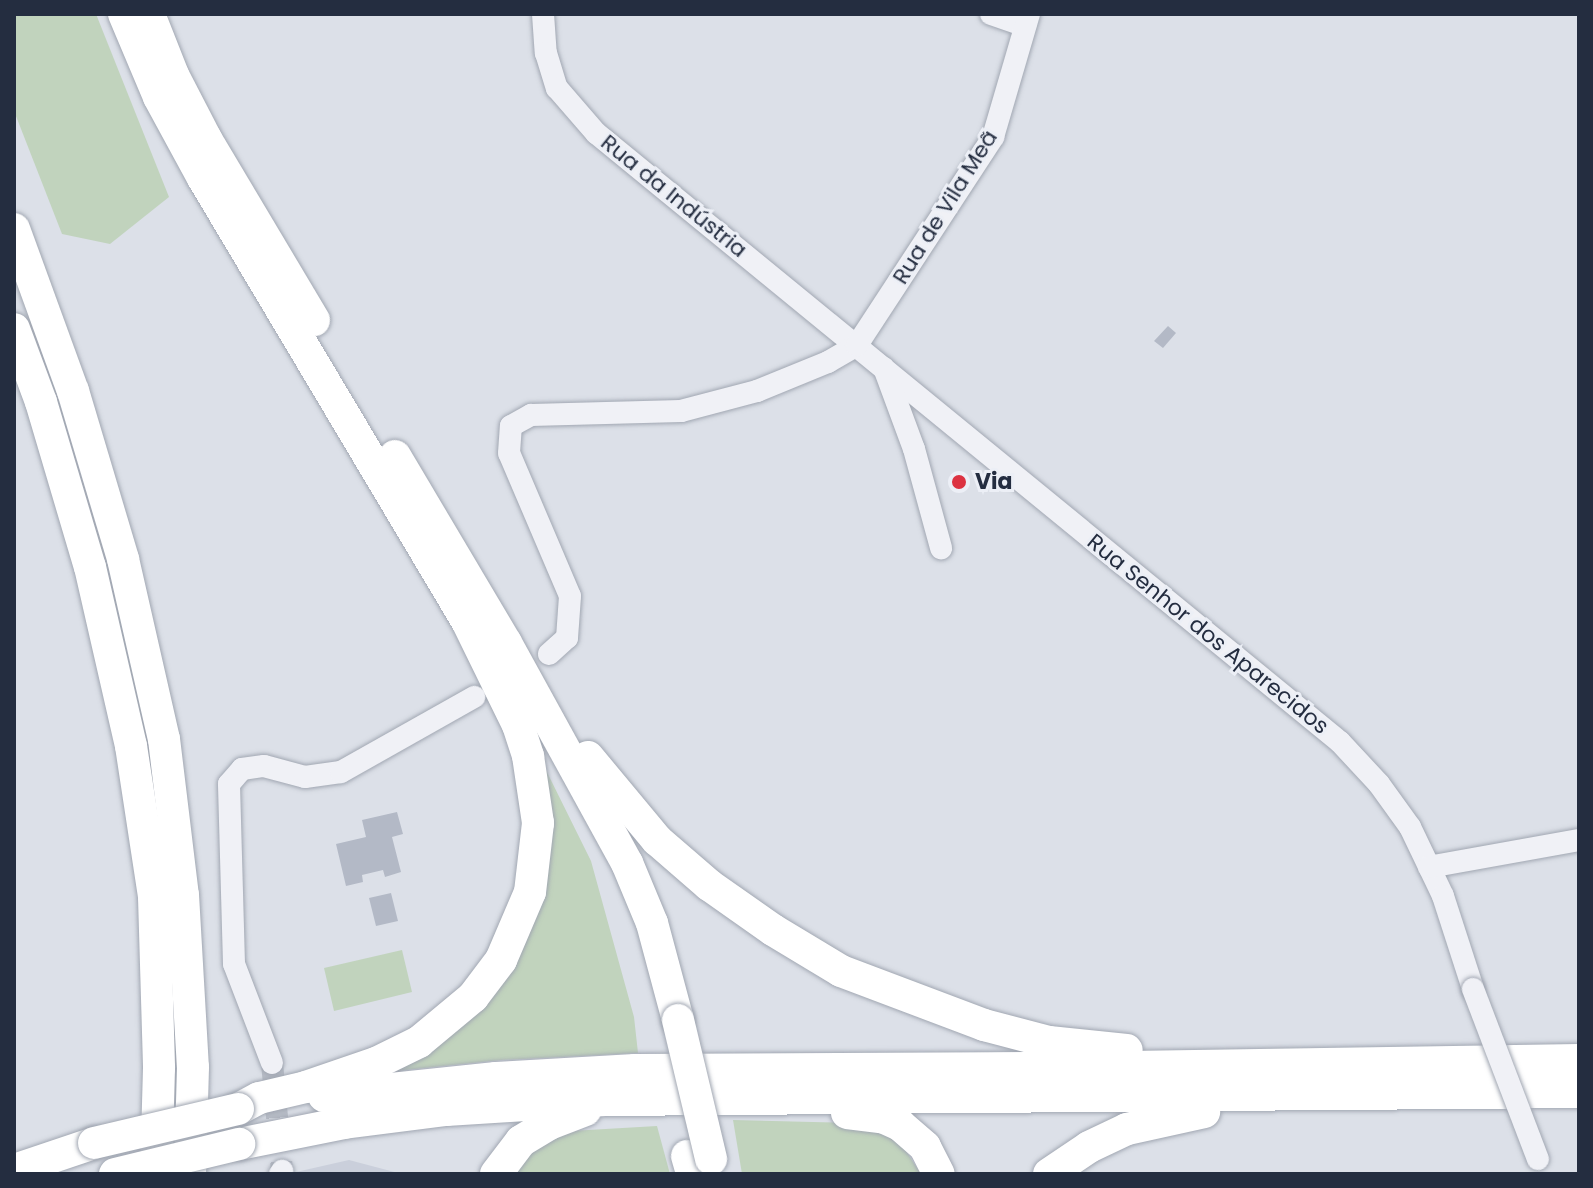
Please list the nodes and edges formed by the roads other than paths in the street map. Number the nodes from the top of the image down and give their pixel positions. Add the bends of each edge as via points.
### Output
1 (124, 14) edge
2 (149, 14) edge
3 (543, 14) edge
4 (991, 14) edge
5 (1027, 20) edge
6 (14, 229) edge
7 (14, 329) edge
8 (857, 345) junction
9 (884, 367) junction
10 (941, 548) dead end
11 (467, 621) junction
12 (506, 643) junction
13 (549, 654) dead end
14 (474, 697) dead end
15 (1579, 840) edge
16 (1429, 867) junction
17 (668, 1019) junction
18 (1579, 1060) edge
19 (272, 1063) tunnel mouth
20 (1202, 1067) junction
21 (1579, 1092) edge
22 (1288, 1095) junction
23 (806, 1097) junction
24 (605, 1100) junction
25 (238, 1109) junction
26 (1541, 1166) edge
27 (699, 1167) edge
28 (14, 1170) edge
29 (115, 1174) edge
30 (156, 1174) edge
31 (190, 1174) edge
32 (496, 1174) edge
33 (939, 1174) edge
34 (1049, 1174) edge

1 - 11 highway via 159,97 203,178
2 - 12 highway via 206,139
3 - 8 street, Rua da Indústria via 546,53 557,88 575,113
4 - 5 street
5 - 8 street, Rua de Vila Meã via 993,137
6 - 31 highway via 73,391 123,559 164,739 183,895 193,1067
7 - 30 highway via 90,567 131,746 154,897
8 - 9 street, Rua Senhor dos Aparecidos
8 - 13 street via 757,391 681,411 531,415 511,426 509,453 570,596 567,638
9 - 10 street
9 - 16 street, Rua Senhor dos Aparecidos via 1340,742 1410,827
11 - 17 highway via 504,671 613,870
11 - 25 highway via 518,725 538,823 530,892 501,960 473,997 419,1042 376,1063
12 - 17 highway via 627,863 652,923
12 - 20 highway via 611,788 657,840 773,930 841,971 984,1025 1049,1042 1190,1056
14 - 19 street via 341,772 305,777 264,766 242,769 229,784 234,964
15 - 16 street
16 - 26 street, Rua Senhor dos Aparecidos, bridge
17 - 27 highway, bridge
18 - 20 highway
20 - 25 highway via 563,1073 362,1091
21 - 22 highway
22 - 23 highway
22 - 34 highway via 1251,1107 1147,1122 1107,1137
23 - 24 highway
23 - 33 highway via 816,1110 882,1117 900,1125 925,1147
24 - 29 highway, bridge via 379,1118
24 - 32 highway via 521,1141
25 - 28 highway, bridge via 94,1143

